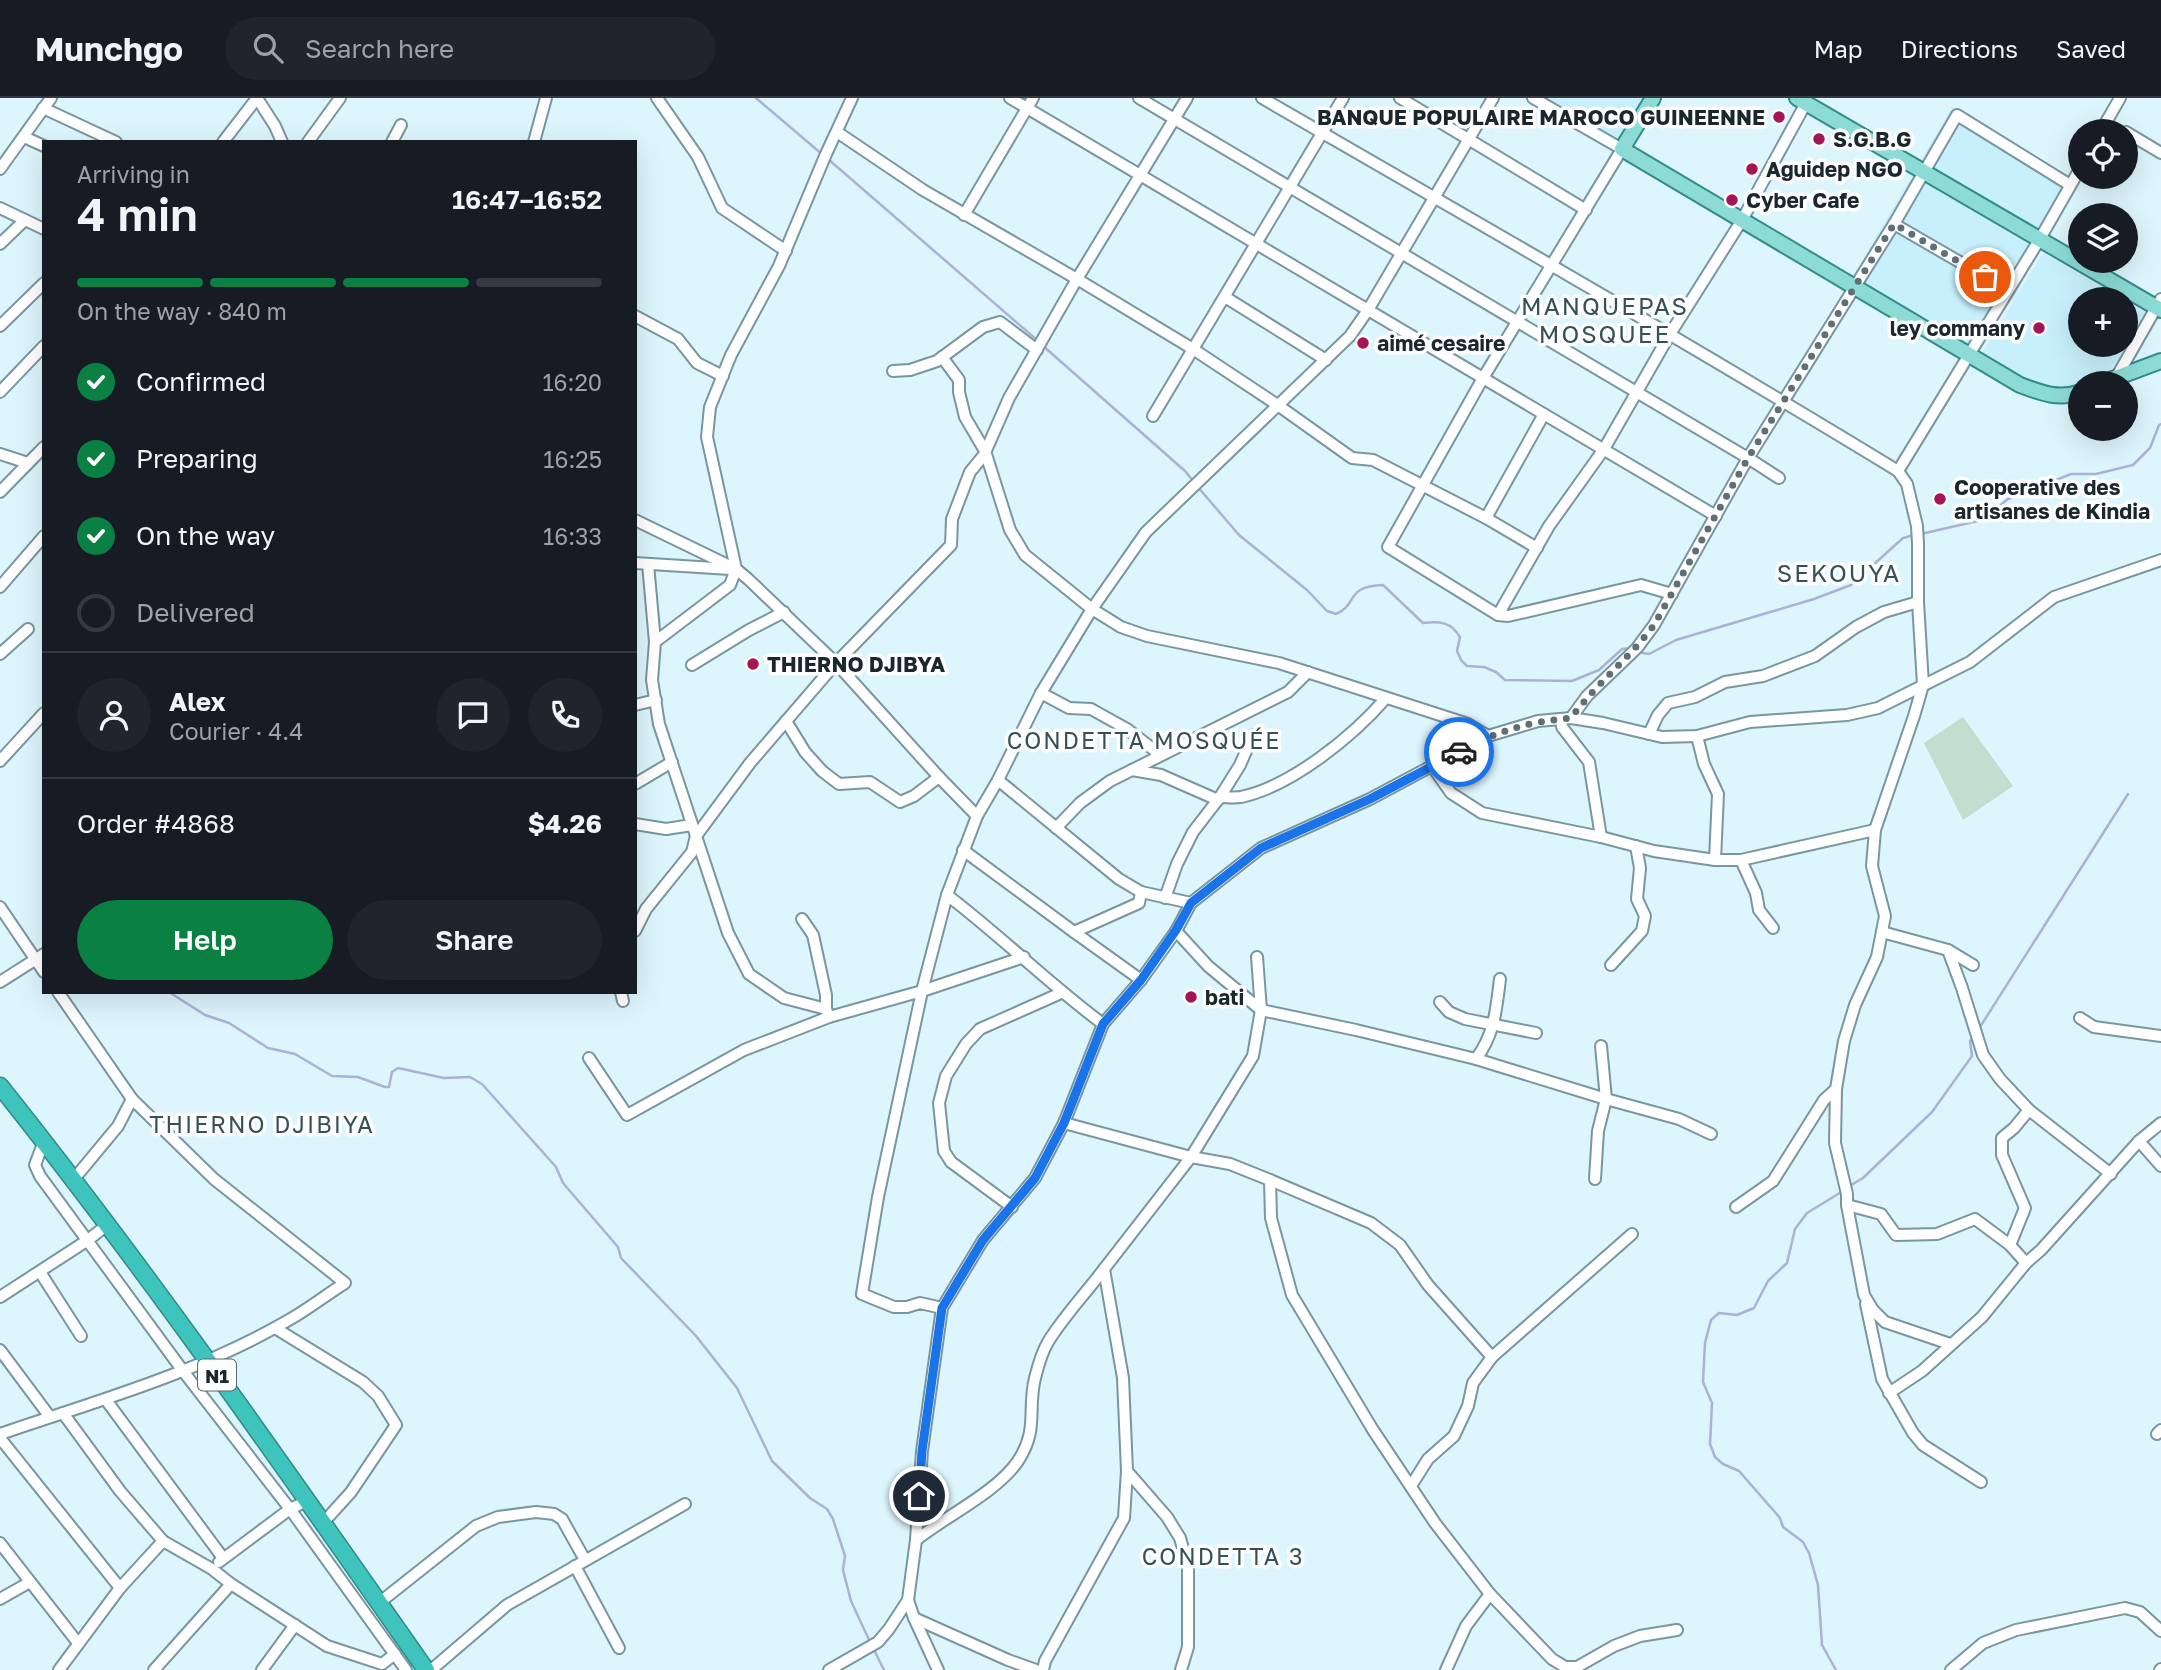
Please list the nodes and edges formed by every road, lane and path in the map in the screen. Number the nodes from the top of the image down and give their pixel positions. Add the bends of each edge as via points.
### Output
1 (51, 98) edge
2 (257, 98) edge
3 (340, 98) edge
4 (546, 98) edge
5 (657, 98) edge
6 (852, 98) edge
7 (1010, 98) edge
8 (1139, 98) edge
9 (1187, 98) edge
10 (1262, 98) edge
11 (1343, 98) edge
12 (1400, 98) edge
13 (1493, 98) edge
14 (1533, 98) edge
15 (1653, 98) edge
16 (2120, 98) edge
17 (1801, 101) edge
18 (1030, 103) edge
19 (43, 108) junction
20 (1174, 119) junction
21 (2108, 119) edge
22 (401, 125) dead end
23 (837, 132) junction
24 (1322, 133) junction
25 (24, 137) junction
26 (112, 140) edge
27 (225, 140) edge
28 (281, 140) edge
29 (309, 140) edge
30 (393, 140) edge
31 (535, 140) edge
32 (1469, 140) junction
33 (2138, 140) edge
34 (42, 145) edge
35 (1622, 149) junction
36 (2161, 153) edge
37 (0, 169) edge
38 (1923, 171) junction
39 (1140, 175) junction
40 (2068, 184) edge
41 (1290, 187) junction
42 (2068, 188) edge
43 (1436, 197) junction
44 (0, 208) edge
45 (1586, 210) junction
46 (964, 215) junction
47 (25, 220) junction
48 (1742, 220) junction
49 (1894, 224) junction
50 (42, 228) edge
51 (2039, 239) junction
52 (0, 244) edge
53 (1256, 244) junction
54 (786, 251) junction
55 (1401, 253) junction
56 (1553, 265) junction
57 (1077, 279) junction
58 (42, 285) edge
59 (1855, 287) junction
60 (2008, 290) junction
61 (1224, 297) junction
62 (2159, 305) edge
63 (1368, 310) junction
64 (637, 317) edge
65 (1518, 322) junction
66 (0, 326) edge
67 (1670, 334) junction
68 (1039, 345) junction
69 (42, 348) edge
70 (1193, 349) junction
71 (1969, 354) junction
72 (942, 358) junction
73 (1326, 360) junction
74 (2161, 361) edge
75 (893, 371) dead end
76 (2116, 371) edge
77 (2135, 371) edge
78 (723, 376) junction
79 (1483, 378) junction
80 (0, 392) edge
81 (1637, 392) junction
82 (2068, 396) edge
83 (1784, 401) junction
84 (1279, 406) junction
85 (1544, 414) junction
86 (1153, 416) dead end
87 (42, 449) edge
88 (1604, 449) junction
89 (985, 452) junction
90 (0, 454) edge
91 (1748, 458) junction
92 (28, 463) junction
93 (1898, 471) junction
94 (1779, 478) dead end
95 (1422, 485) junction
96 (0, 492) edge
97 (1716, 516) junction
98 (1486, 518) junction
99 (637, 521) edge
100 (42, 539) edge
101 (1536, 548) junction
102 (2161, 560) edge
103 (637, 563) edge
104 (648, 564) junction
105 (736, 569) junction
106 (0, 587) edge
107 (1672, 594) junction
108 (1918, 602) junction
109 (1092, 609) junction
110 (784, 612) junction
111 (1498, 615) junction
112 (28, 629) dead end
113 (654, 642) junction
114 (0, 654) edge
115 (836, 663) junction
116 (692, 664) dead end
117 (1308, 672) junction
118 (1923, 685) junction
119 (1041, 693) junction
120 (1386, 698) junction
121 (656, 700) junction
122 (637, 705) edge
123 (42, 715) edge
124 (1566, 719) junction
125 (786, 720) junction
126 (1649, 734) junction
127 (1253, 735) dead end
128 (1488, 736) junction
129 (1697, 736) junction
130 (1159, 756) junction
131 (0, 761) edge
132 (671, 762) junction
133 (1432, 766) junction
134 (1132, 770) junction
135 (939, 777) junction
136 (998, 780) junction
137 (637, 783) edge
138 (1219, 798) junction
139 (977, 816) junction
140 (637, 824) edge
141 (1056, 828) junction
142 (694, 830) junction
143 (1875, 831) junction
144 (1601, 837) junction
145 (1636, 846) junction
146 (963, 850) junction
147 (1715, 860) junction
148 (1741, 860) junction
149 (1141, 892) junction
150 (947, 895) junction
151 (1165, 898) junction
152 (1191, 903) junction
153 (0, 906) edge
154 (802, 919) dead end
155 (637, 927) edge
156 (1773, 928) dead end
157 (1176, 930) junction
158 (1074, 932) junction
159 (1882, 932) junction
160 (1948, 950) junction
161 (39, 956) edge
162 (1024, 957) junction
163 (1256, 957) dead end
164 (1611, 965) dead end
165 (1973, 965) dead end
166 (1500, 979) dead end
167 (1141, 980) junction
168 (0, 982) edge
169 (922, 991) junction
170 (1061, 993) junction
171 (59, 994) edge
172 (1440, 1002) dead end
173 (1261, 1010) junction
174 (827, 1013) junction
175 (2080, 1018) dead end
176 (1103, 1024) junction
177 (1494, 1024) junction
178 (1536, 1033) dead end
179 (2161, 1036) edge
180 (1601, 1046) dead end
181 (589, 1058) dead end
182 (1476, 1059) junction
183 (0, 1086) edge
184 (1836, 1089) junction
185 (1606, 1099) junction
186 (132, 1100) junction
187 (2029, 1110) junction
188 (1064, 1123) junction
189 (2161, 1123) edge
190 (1711, 1134) dead end
191 (44, 1141) junction
192 (2139, 1141) junction
193 (1191, 1157) junction
194 (2161, 1166) edge
195 (2111, 1174) junction
196 (1595, 1178) dead end
197 (74, 1180) junction
198 (1270, 1180) junction
199 (1846, 1195) junction
200 (1012, 1207) junction
201 (1736, 1207) dead end
202 (107, 1226) junction
203 (1632, 1234) dead end
204 (88, 1240) junction
205 (2010, 1245) junction
206 (2026, 1263) junction
207 (1104, 1269) junction
208 (40, 1272) junction
209 (1864, 1295) junction
210 (0, 1297) edge
211 (942, 1308) junction
212 (275, 1328) junction
213 (81, 1336) dead end
214 (1950, 1344) junction
215 (0, 1350) edge
216 (1492, 1357) junction
217 (206, 1361) junction
218 (183, 1371) junction
219 (1889, 1392) junction
220 (106, 1400) junction
221 (64, 1413) junction
222 (50, 1417) junction
223 (0, 1436) edge
224 (1127, 1471) junction
225 (1981, 1482) dead end
226 (1411, 1486) junction
227 (307, 1501) junction
228 (685, 1504) dead end
229 (290, 1509) junction
230 (323, 1524) junction
231 (163, 1541) junction
232 (916, 1541) junction
233 (0, 1542) edge
234 (223, 1558) junction
235 (580, 1563) junction
236 (212, 1569) junction
237 (30, 1582) junction
238 (231, 1584) junction
239 (120, 1588) junction
240 (1490, 1594) junction
241 (0, 1599) edge
242 (908, 1600) junction
243 (379, 1603) junction
244 (914, 1618) junction
245 (295, 1625) junction
246 (1677, 1630) dead end
247 (2161, 1631) edge
248 (78, 1643) junction
249 (619, 1648) dead end
250 (395, 1654) junction
251 (852, 1656) junction
252 (379, 1667) edge
253 (59, 1670) edge
254 (154, 1670) edge
255 (262, 1670) edge
256 (406, 1670) edge
257 (429, 1670) edge
258 (830, 1670) edge
259 (854, 1670) edge
260 (938, 1670) edge
261 (1036, 1670) edge
262 (1043, 1670) edge
263 (1181, 1670) edge
264 (1446, 1670) edge
265 (1951, 1670) edge

1 - 19 street
2 - 27 street
2 - 28 street
3 - 29 street
4 - 31 street
5 - 54 street via 698,157 722,208
6 - 23 street
7 - 18 street
8 - 20 street
9 - 20 street
10 - 24 street
11 - 24 street
12 - 32 street
13 - 32 street
14 - 35 street
15 - 35 main road
16 - 21 street
17 - 38 main road
17 - 48 street
18 - 39 street
18 - 46 street
19 - 25 street
19 - 26 street
20 - 39 street
20 - 41 street
22 - 30 street
23 - 46 street
23 - 54 street
24 - 41 street
24 - 43 street
25 - 34 street
25 - 37 street
32 - 43 street
32 - 45 street
33 - 36 street
35 - 45 street
35 - 48 main road
38 - 40 street via 1957,115
38 - 49 street
38 - 51 main road
39 - 53 street
39 - 57 street
41 - 53 street
41 - 55 street
42 - 51 street
43 - 55 street
43 - 56 street
44 - 47 street
45 - 56 street
46 - 57 street
47 - 50 street
47 - 52 street
48 - 59 main road
48 - 67 street
49 - 59 street
49 - 60 street
51 - 60 street
51 - 62 main road
53 - 61 street
53 - 63 street
54 - 78 street
55 - 63 street
55 - 65 street
56 - 65 street
56 - 67 street
57 - 68 street
57 - 70 street
58 - 66 street
59 - 71 main road
59 - 83 street
60 - 71 street
61 - 70 street
61 - 73 street
62 - 76 street
63 - 73 street
63 - 79 street
64 - 78 street via 678,339 697,363
65 - 79 street
65 - 81 street
67 - 81 street
67 - 83 street
68 - 72 street via 1000,322 983,327
68 - 89 street
69 - 80 street
70 - 84 street
70 - 86 street
71 - 82 main road via 2020,385 2048,396
71 - 93 street
72 - 75 street via 923,368
72 - 89 street via 959,380 965,417
73 - 84 street
74 - 77 main road
78 - 105 street via 710,407 707,437
79 - 85 street
79 - 95 street
81 - 88 street
81 - 91 street
83 - 91 street
83 - 93 street
84 - 95 street via 1352,458 1373,460
84 - 109 street via 1146,532
85 - 88 street
85 - 98 street
87 - 92 street
88 - 97 street
88 - 101 street
89 - 109 street via 1017,544
89 - 115 street via 970,472 952,519 951,545
90 - 92 street
91 - 94 street
91 - 97 street
92 - 96 street
93 - 108 street via 1910,492 1917,526
95 - 98 street
95 - 111 street via 1388,547
97 - 107 street
98 - 101 street
99 - 105 street
100 - 106 street
101 - 111 street
102 - 118 street via 2054,597 1970,663
103 - 104 street
104 - 105 street
104 - 113 street
105 - 110 street
105 - 113 street via 730,585
107 - 111 street via 1641,585
107 - 124 street via 1637,648
108 - 118 street
108 - 126 street via 1884,612 1815,656 1668,703
109 - 117 street via 1121,628 1147,636
109 - 119 street
110 - 115 street
110 - 116 street
112 - 114 street
113 - 121 street
115 - 125 street
115 - 135 street
117 - 120 street
117 - 130 street via 1287,692
118 - 129 street via 1878,708 1847,715 1750,722
118 - 143 street
119 - 130 street via 1069,708 1091,709 1127,729
119 - 136 street
120 - 128 street via 1468,724
120 - 138 street via 1314,762 1263,791
121 - 122 street
121 - 132 street
123 - 131 street
124 - 126 street
124 - 128 street via 1538,721
124 - 144 street via 1562,727 1589,762
125 - 135 street via 805,752 839,784 870,782 900,802
125 - 142 street
126 - 129 street
127 - 138 street
128 - 133 street
129 - 147 street via 1718,794
130 - 134 street
132 - 137 street
132 - 142 street
133 - 144 street via 1451,793 1482,813
133 - 152 street via 1261,848
134 - 138 street via 1161,775
134 - 141 street via 1080,803
135 - 139 street
136 - 139 street
136 - 141 street
138 - 151 street via 1193,832
139 - 146 street
140 - 142 street
141 - 149 street
142 - 155 street via 692,852
142 - 174 street via 728,933 749,974 784,998
143 - 148 street
143 - 159 street via 1872,866 1885,916
144 - 145 street
145 - 147 street
145 - 164 street via 1640,868 1637,899 1645,916 1642,932
146 - 150 street
146 - 158 street
147 - 148 street
148 - 156 street via 1759,910
149 - 151 street
149 - 158 street via 1139,903
150 - 162 street
150 - 169 street
151 - 152 street
152 - 157 street
153 - 161 street
154 - 174 street via 813,935
157 - 167 street
157 - 173 street via 1208,966
158 - 167 street
159 - 160 street
159 - 184 street via 1877,957 1847,1029
160 - 165 street
160 - 187 street via 1983,1055
161 - 168 street
162 - 169 street
162 - 170 street
163 - 173 street
166 - 177 street
167 - 176 street
169 - 174 street
169 - 211 street via 862,1294 894,1307 920,1303
170 - 176 street
170 - 200 street via 980,1029 946,1076 939,1103 944,1151 951,1162
171 - 186 street
172 - 177 street via 1465,1020
173 - 182 street
173 - 193 street via 1253,1056
174 - 181 street via 744,1050 627,1115
175 - 179 street via 2094,1027
176 - 188 street
177 - 178 street
177 - 182 street
180 - 185 street
182 - 185 street
183 - 191 highway, N1
184 - 199 street via 1835,1143
184 - 201 street via 1824,1100 1773,1181
185 - 190 street via 1679,1119
185 - 196 street via 1598,1131
186 - 197 street via 118,1126
186 - 212 street via 214,1179 345,1283
187 - 195 street
187 - 205 street via 2002,1138 2001,1155 2025,1208
188 - 193 street
188 - 200 street via 1035,1178
189 - 192 street
191 - 197 highway, N1
191 - 204 street via 35,1165
192 - 194 street
192 - 195 street
193 - 198 street via 1230,1164
193 - 207 street
195 - 206 street
197 - 202 highway, N1
198 - 216 street via 1371,1223 1400,1245
198 - 226 street via 1271,1218 1292,1295
199 - 205 street via 1881,1214 1896,1235 1937,1234 1975,1219
199 - 209 street
200 - 211 street via 983,1240
202 - 204 street
202 - 217 highway, N1
203 - 216 street
204 - 208 street
204 - 218 street
205 - 206 street
206 - 214 street via 1982,1317
207 - 224 street via 1122,1378
207 - 232 street via 1047,1343 1031,1398 1031,1434 1017,1462 973,1501
208 - 210 street
208 - 213 street
209 - 214 street via 1885,1322
209 - 219 street via 1882,1379
211 - 232 street via 922,1451
212 - 217 street
212 - 230 street via 363,1382 396,1425 351,1492
214 - 219 street via 1922,1371
215 - 222 street
216 - 226 street via 1474,1383 1454,1436 1428,1459
217 - 218 street
217 - 227 highway, N1
218 - 220 street
218 - 229 street
219 - 225 street via 1923,1445
220 - 221 street
220 - 234 street
221 - 222 street
221 - 231 street
222 - 223 street
223 - 239 street
224 - 262 street via 1125,1518
224 - 263 street via 1180,1538 1188,1566 1188,1647
226 - 240 street
227 - 229 street
227 - 230 highway, N1
228 - 235 street
229 - 234 street
229 - 250 street
230 - 243 highway, N1
231 - 236 street
231 - 239 street
232 - 242 street
233 - 237 street
234 - 236 street
235 - 243 street via 562,1518 536,1512 498,1517 476,1526
235 - 249 street
235 - 257 street via 507,1605
236 - 238 street
237 - 241 street
237 - 248 street
238 - 245 street
238 - 254 street
239 - 248 street
240 - 246 street via 1565,1667 1577,1667 1640,1636
240 - 264 street via 1466,1626
242 - 244 street
242 - 251 street via 873,1645
243 - 257 highway, N1
244 - 260 street
244 - 261 street
245 - 252 street via 327,1646
245 - 255 street
247 - 265 street via 2140,1612 2125,1608 2016,1630 1983,1643
248 - 253 street
250 - 252 street
250 - 256 street
251 - 258 street
251 - 259 street

